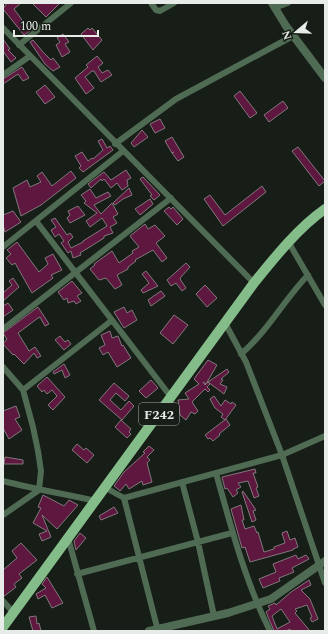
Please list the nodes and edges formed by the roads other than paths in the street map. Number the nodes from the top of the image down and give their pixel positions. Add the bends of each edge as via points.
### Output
1 (71, 3) edge
2 (151, 3) edge
3 (174, 3) edge
4 (288, 3) edge
5 (273, 5) edge
6 (3, 28) edge
7 (293, 36) junction
8 (19, 45) junction
9 (30, 56) junction
10 (3, 76) edge
11 (325, 78) edge
12 (116, 144) junction
13 (123, 151) junction
14 (171, 198) junction
15 (325, 209) edge
16 (36, 221) junction
17 (289, 243) junction
18 (3, 247) edge
19 (75, 273) junction
20 (308, 276) junction
21 (254, 283) junction
22 (325, 305) edge
23 (111, 321) junction
24 (225, 323) junction
25 (3, 329) edge
26 (241, 354) junction
27 (3, 367) edge
28 (22, 390) junction
29 (171, 398) junction
30 (325, 436) edge
31 (282, 455) junction
32 (216, 473) junction
33 (3, 481) edge
34 (182, 482) junction
35 (106, 488) junction
36 (39, 490) junction
37 (124, 498) junction
38 (96, 501) junction
39 (3, 514) edge
40 (232, 533) junction
41 (68, 538) junction
42 (198, 542) junction
43 (139, 558) junction
44 (322, 563) edge
45 (77, 574) junction
46 (325, 583) edge
47 (3, 601) edge
48 (257, 604) junction
49 (14, 612) junction
50 (214, 616) junction
51 (3, 627) edge
52 (155, 630) edge
53 (94, 631) edge
54 (270, 631) edge

1 - 8 street
2 - 3 street via 160,11
4 - 5 street
5 - 7 street
6 - 8 street
7 - 11 street
7 - 12 street via 176,99
8 - 9 street
9 - 10 street
9 - 12 street
12 - 13 street
13 - 14 street
13 - 16 street
14 - 19 street
14 - 21 street
15 - 17 main road, F242
16 - 18 street
16 - 19 street
17 - 20 street
17 - 21 main road, F242
19 - 23 street
19 - 25 street
20 - 22 street
20 - 26 street via 292,292 252,345
21 - 24 main road, F242
23 - 28 street
23 - 29 street
24 - 26 street
24 - 29 main road, F242
26 - 31 street
27 - 28 street
28 - 36 street via 38,451 41,471
29 - 35 main road, F242
30 - 31 street
31 - 32 street
31 - 44 street
32 - 34 street
32 - 40 street
33 - 36 street
34 - 37 street
34 - 42 street
35 - 37 street
35 - 38 main road, F242
36 - 38 street
36 - 39 street
37 - 43 street
38 - 41 main road, F242
40 - 42 street
40 - 48 street
41 - 45 street
41 - 49 main road, F242
42 - 43 street
42 - 50 street
43 - 45 street
43 - 52 street
44 - 46 street
44 - 48 street via 271,599
45 - 53 street
47 - 49 street
48 - 50 street
48 - 54 street
49 - 51 main road, F242
50 - 52 street

